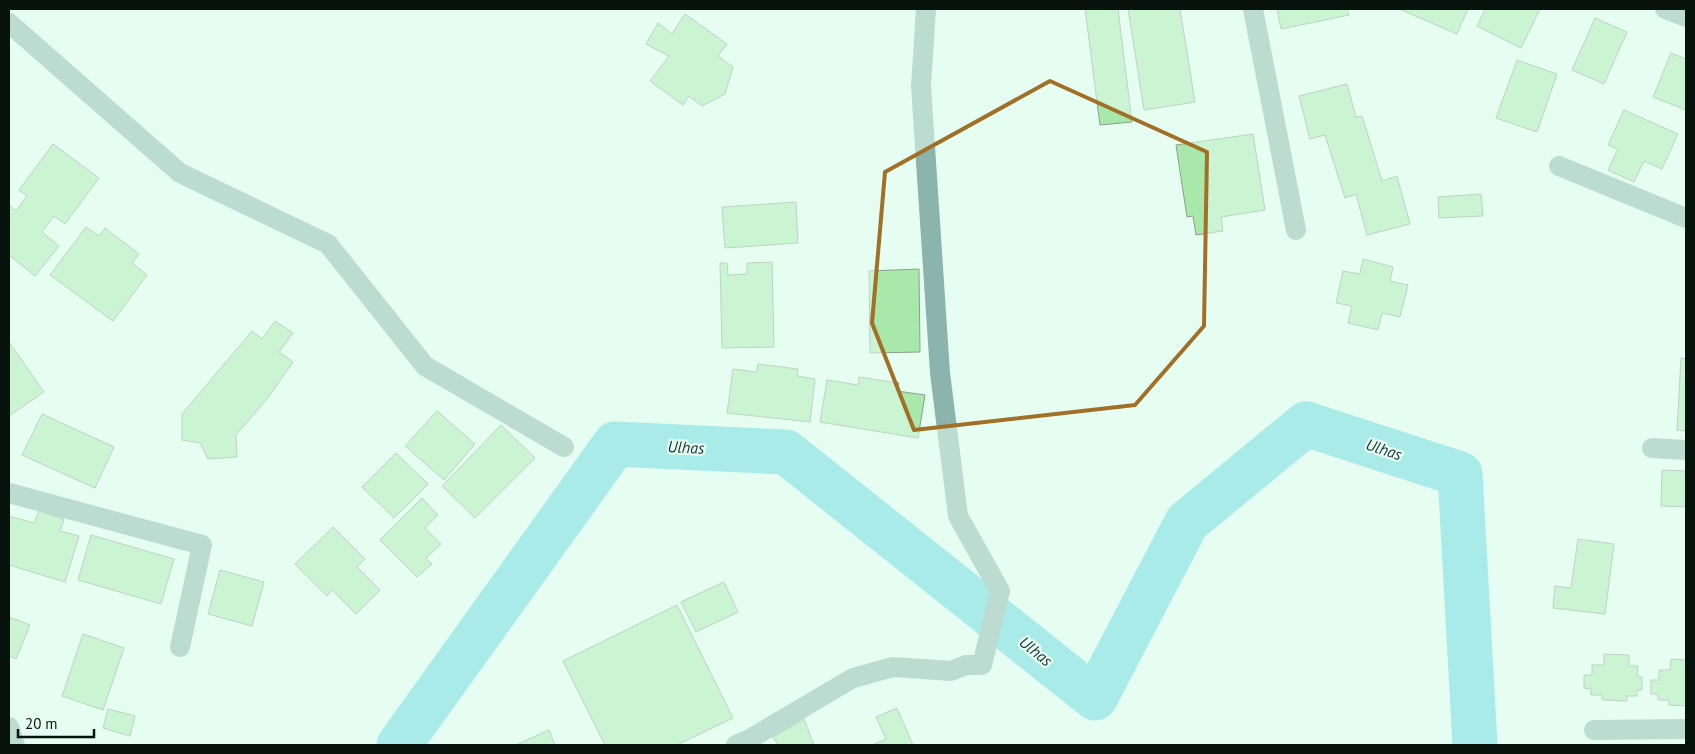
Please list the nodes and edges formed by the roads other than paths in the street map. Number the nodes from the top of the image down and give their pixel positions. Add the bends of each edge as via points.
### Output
1 (926, 9) edge
2 (1253, 9) edge
3 (1665, 9) edge
4 (1686, 17) edge
5 (9, 23) edge
6 (1559, 166) dead end
7 (1686, 218) edge
8 (1296, 230) dead end
9 (564, 447) dead end
10 (1652, 448) dead end
11 (1686, 450) edge
12 (9, 493) edge
13 (180, 647) dead end
14 (9, 727) edge
15 (1686, 729) edge
16 (1594, 730) dead end
17 (15, 745) edge
18 (736, 745) edge

1 - 18 street via 921,86 940,373 958,516 1000,591 982,665 966,665 951,671 893,667 853,678
2 - 8 street
3 - 4 street
5 - 9 street via 180,174 328,244 425,366
6 - 7 street
10 - 11 street
12 - 13 street via 202,545
14 - 17 street
15 - 16 street

